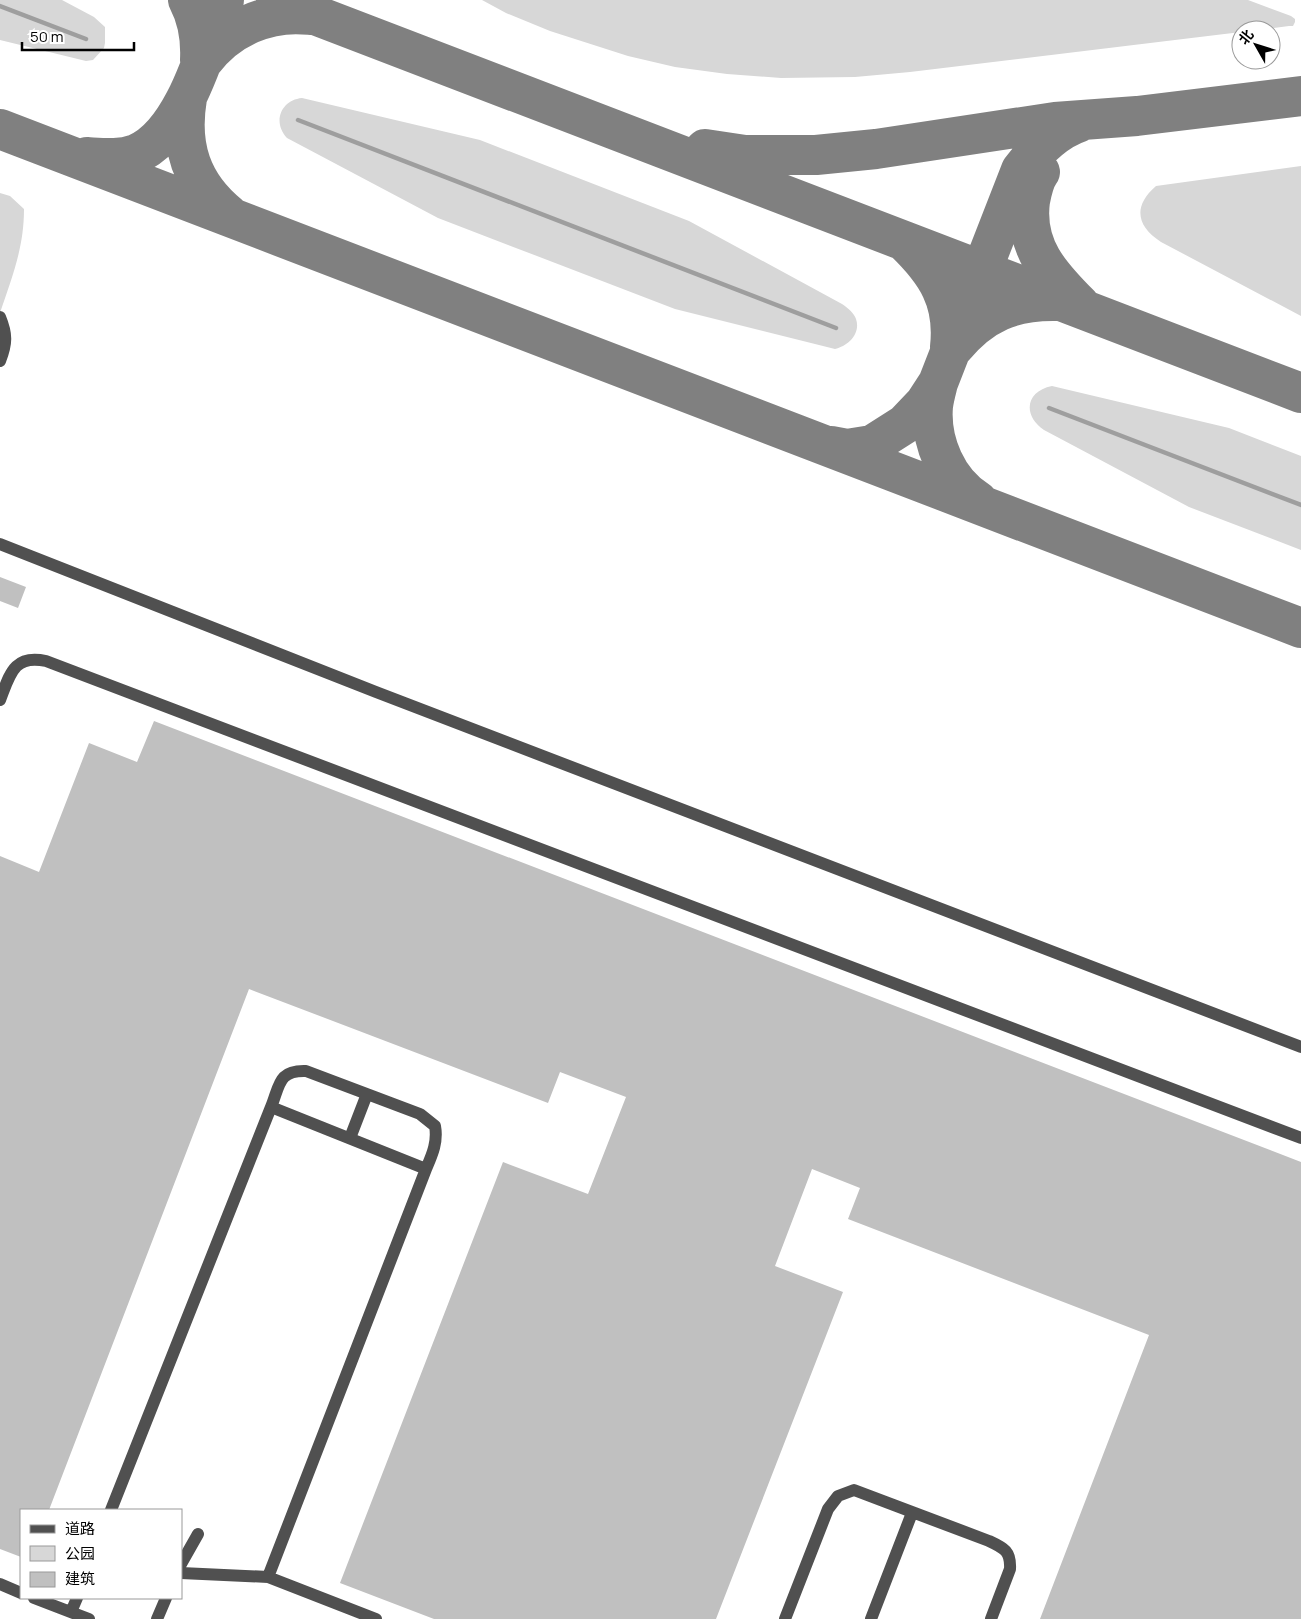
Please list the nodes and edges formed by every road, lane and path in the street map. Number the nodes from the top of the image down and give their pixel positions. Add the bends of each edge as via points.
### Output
1 (0, 317) edge
2 (0, 361) edge
3 (0, 544) edge
4 (0, 700) edge
5 (1301, 1047) edge
6 (367, 1094) junction
7 (271, 1107) junction
8 (350, 1138) junction
9 (1301, 1138) edge
10 (426, 1169) junction
11 (111, 1509) edge
12 (912, 1513) junction
13 (198, 1534) dead end
14 (182, 1562) edge
15 (182, 1573) edge
16 (268, 1577) junction
17 (0, 1584) edge
18 (20, 1593) edge
19 (37, 1599) edge
20 (77, 1599) edge
21 (166, 1599) edge
22 (71, 1612) junction
23 (89, 1619) edge
24 (157, 1619) edge
25 (376, 1619) edge
26 (785, 1619) edge
27 (872, 1619) edge
28 (991, 1619) edge

1 - 2 lane via 6,345
3 - 5 lane via 385,696
4 - 9 lane via 16,666 34,658 46,661
6 - 7 lane via 306,1071 295,1070 282,1080
6 - 8 lane
6 - 10 lane via 420,1114 435,1126 436,1142
7 - 8 lane
7 - 11 lane
8 - 10 lane
10 - 16 lane
12 - 26 lane via 854,1490 838,1496 828,1509
12 - 27 lane
12 - 28 lane via 989,1541 1007,1552 1010,1569
13 - 14 lane
15 - 16 lane
16 - 25 lane
17 - 18 lane
19 - 22 lane
20 - 22 lane
21 - 24 lane
22 - 23 lane

